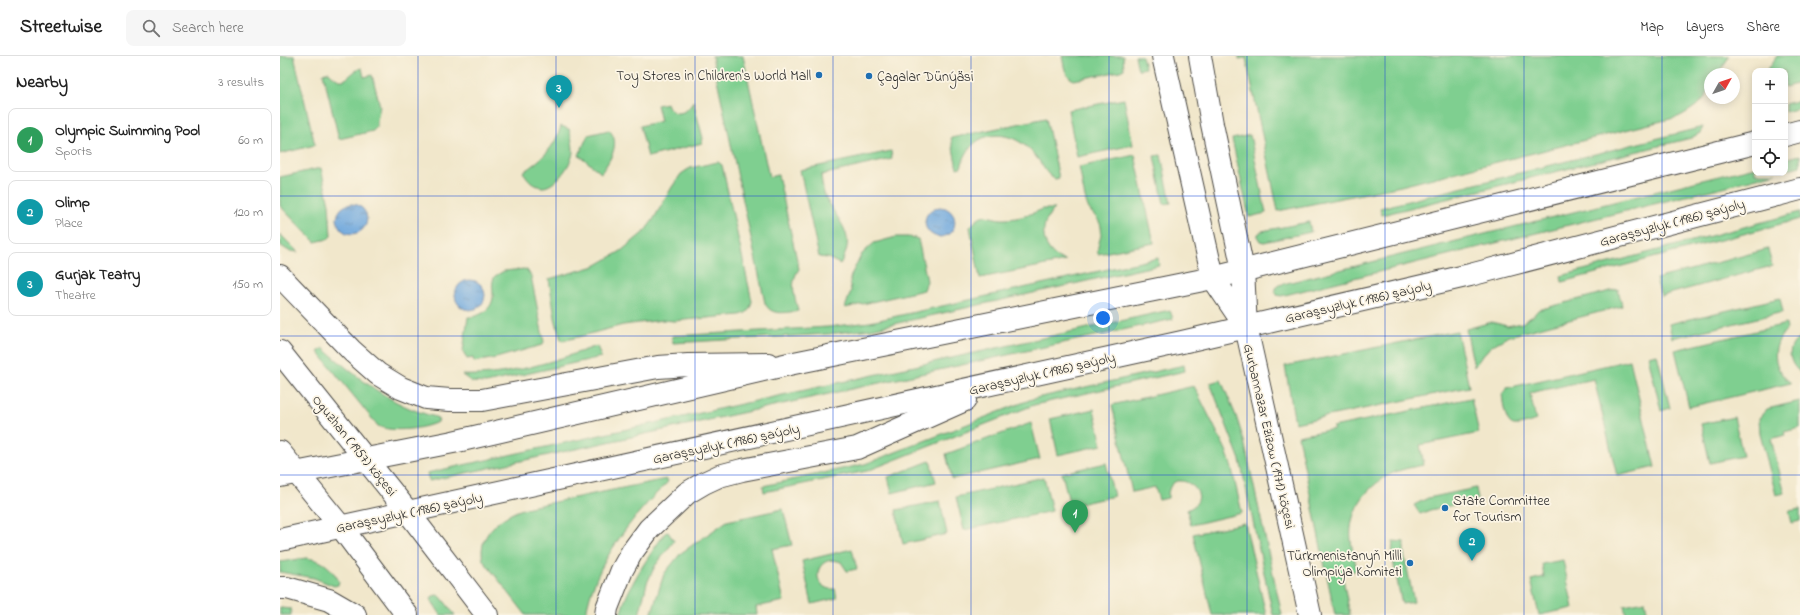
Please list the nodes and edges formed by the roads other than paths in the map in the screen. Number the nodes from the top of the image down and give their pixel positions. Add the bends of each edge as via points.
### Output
1 (1163, 56) edge
2 (1200, 56) edge
3 (1800, 131) edge
4 (1788, 134) edge
5 (1752, 144) edge
6 (1800, 189) edge
7 (1243, 270) junction
8 (280, 276) edge
9 (1213, 278) junction
10 (1246, 327) junction
11 (280, 352) edge
12 (789, 364) junction
13 (1010, 380) junction
14 (280, 452) edge
15 (365, 458) junction
16 (289, 474) edge
17 (408, 512) junction
18 (341, 527) junction
19 (280, 540) edge
20 (280, 588) edge
21 (355, 615) edge
22 (406, 615) edge
23 (487, 615) edge
24 (606, 615) edge
25 (1310, 615) edge

1 - 9 main road, Gurbannazar Ezizow (1971) köçesi
2 - 7 main road, Gurbannazar Ezizow (1971) köçesi
3 - 4 main road
5 - 7 main road
6 - 10 main road, Garaşsyzlyk (1986) şaýoly via 1470,275
7 - 9 main road
7 - 10 main road, Gurbannazar Ezizow (1971) köçesi
8 - 12 main road via 352,351 378,374 401,388 426,398 482,400 658,367
9 - 10 main road, Gurbannazar Ezizow (1971) köçesi
9 - 12 main road
10 - 13 main road, Garaşsyzlyk (1986) şaýoly
10 - 25 main road, Gurbannazar Ezizow (1971) köçesi
11 - 15 main road, Oguzhan (1957) köçesi
12 - 15 main road via 460,440
13 - 17 main road, Garaşsyzlyk (1986) şaýoly
13 - 24 main road via 857,448 742,470 704,483 687,493 666,511 641,540 622,570
14 - 16 main road
15 - 16 main road
15 - 17 main road, Oguzhan (1957) köçesi
16 - 18 main road
17 - 18 main road, Garaşsyzlyk (1986) şaýoly
17 - 23 main road, Oguzhan (1957) köçesi
18 - 19 main road, Garaşsyzlyk (1986) şaýoly
18 - 22 main road
20 - 21 main road via 329,600

